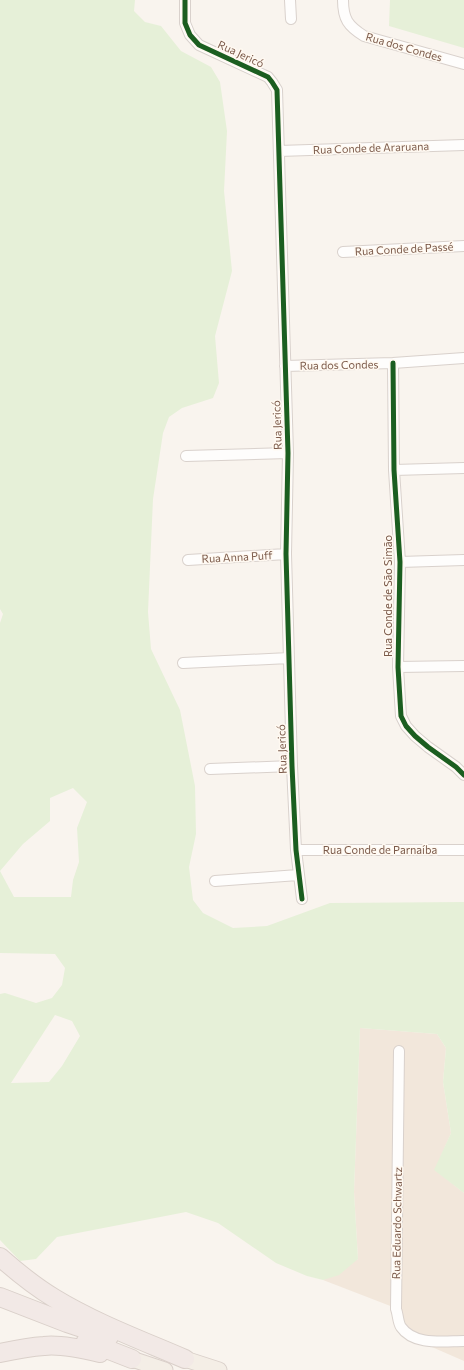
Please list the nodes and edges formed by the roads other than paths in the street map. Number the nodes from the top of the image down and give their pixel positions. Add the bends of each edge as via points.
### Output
1 (185, 0) edge
2 (290, 0) edge
3 (343, 0) edge
4 (291, 19) dead end
5 (464, 64) edge
6 (464, 145) edge
7 (278, 151) junction
8 (464, 246) edge
9 (343, 252) dead end
10 (464, 358) edge
11 (393, 363) junction
12 (285, 366) junction
13 (288, 453) junction
14 (186, 456) dead end
15 (464, 468) edge
16 (394, 470) junction
17 (286, 554) junction
18 (188, 560) dead end
19 (464, 560) edge
20 (400, 562) junction
21 (290, 658) junction
22 (183, 663) dead end
23 (464, 666) edge
24 (398, 667) junction
25 (292, 766) junction
26 (210, 769) dead end
27 (464, 776) edge
28 (296, 850) junction
29 (464, 850) edge
30 (298, 875) junction
31 (215, 880) dead end
32 (302, 900) dead end
33 (399, 1051) dead end
34 (0, 1257) edge
35 (0, 1297) edge
36 (0, 1307) edge
37 (464, 1341) edge
38 (0, 1353) edge
39 (185, 1358) junction
40 (132, 1359) junction
41 (166, 1370) edge
42 (219, 1370) edge

1 - 7 street, Rua Jericó via 185,23 190,35 199,45 268,77 277,90
2 - 4 street
3 - 5 street, Rua dos Condes via 346,20 353,29 364,36
6 - 7 street, Rua Conde de Araruana
7 - 12 street, Rua Jericó
8 - 9 street, Rua Conde de Passé
10 - 11 street, Rua dos Condes
11 - 12 street, Rua dos Condes
11 - 16 street, Rua Conde de São Simão
12 - 13 street, Rua Jericó
13 - 14 street
13 - 17 street, Rua Jericó
15 - 16 street
16 - 20 street, Rua Conde de São Simão
17 - 18 street, Rua Anna Puff
17 - 21 street, Rua Jericó
19 - 20 street
20 - 24 street, Rua Conde de São Simão
21 - 22 street
21 - 25 street, Rua Jericó
23 - 24 street
24 - 27 street, Rua Conde de São Simão via 401,716 406,726
25 - 26 street
25 - 28 street, Rua Jericó
28 - 29 street, Rua Conde de Parnaíba
28 - 30 street, Rua Jericó
30 - 31 street
30 - 32 street, Rua Jericó
33 - 37 street, Rua Eduardo Schwartz via 396,1309 400,1326 409,1335 428,1341
34 - 39 highway via 19,1274 54,1298 97,1321
35 - 39 highway via 126,1343
36 - 40 highway
38 - 40 highway via 45,1345
39 - 42 main road
40 - 41 main road

